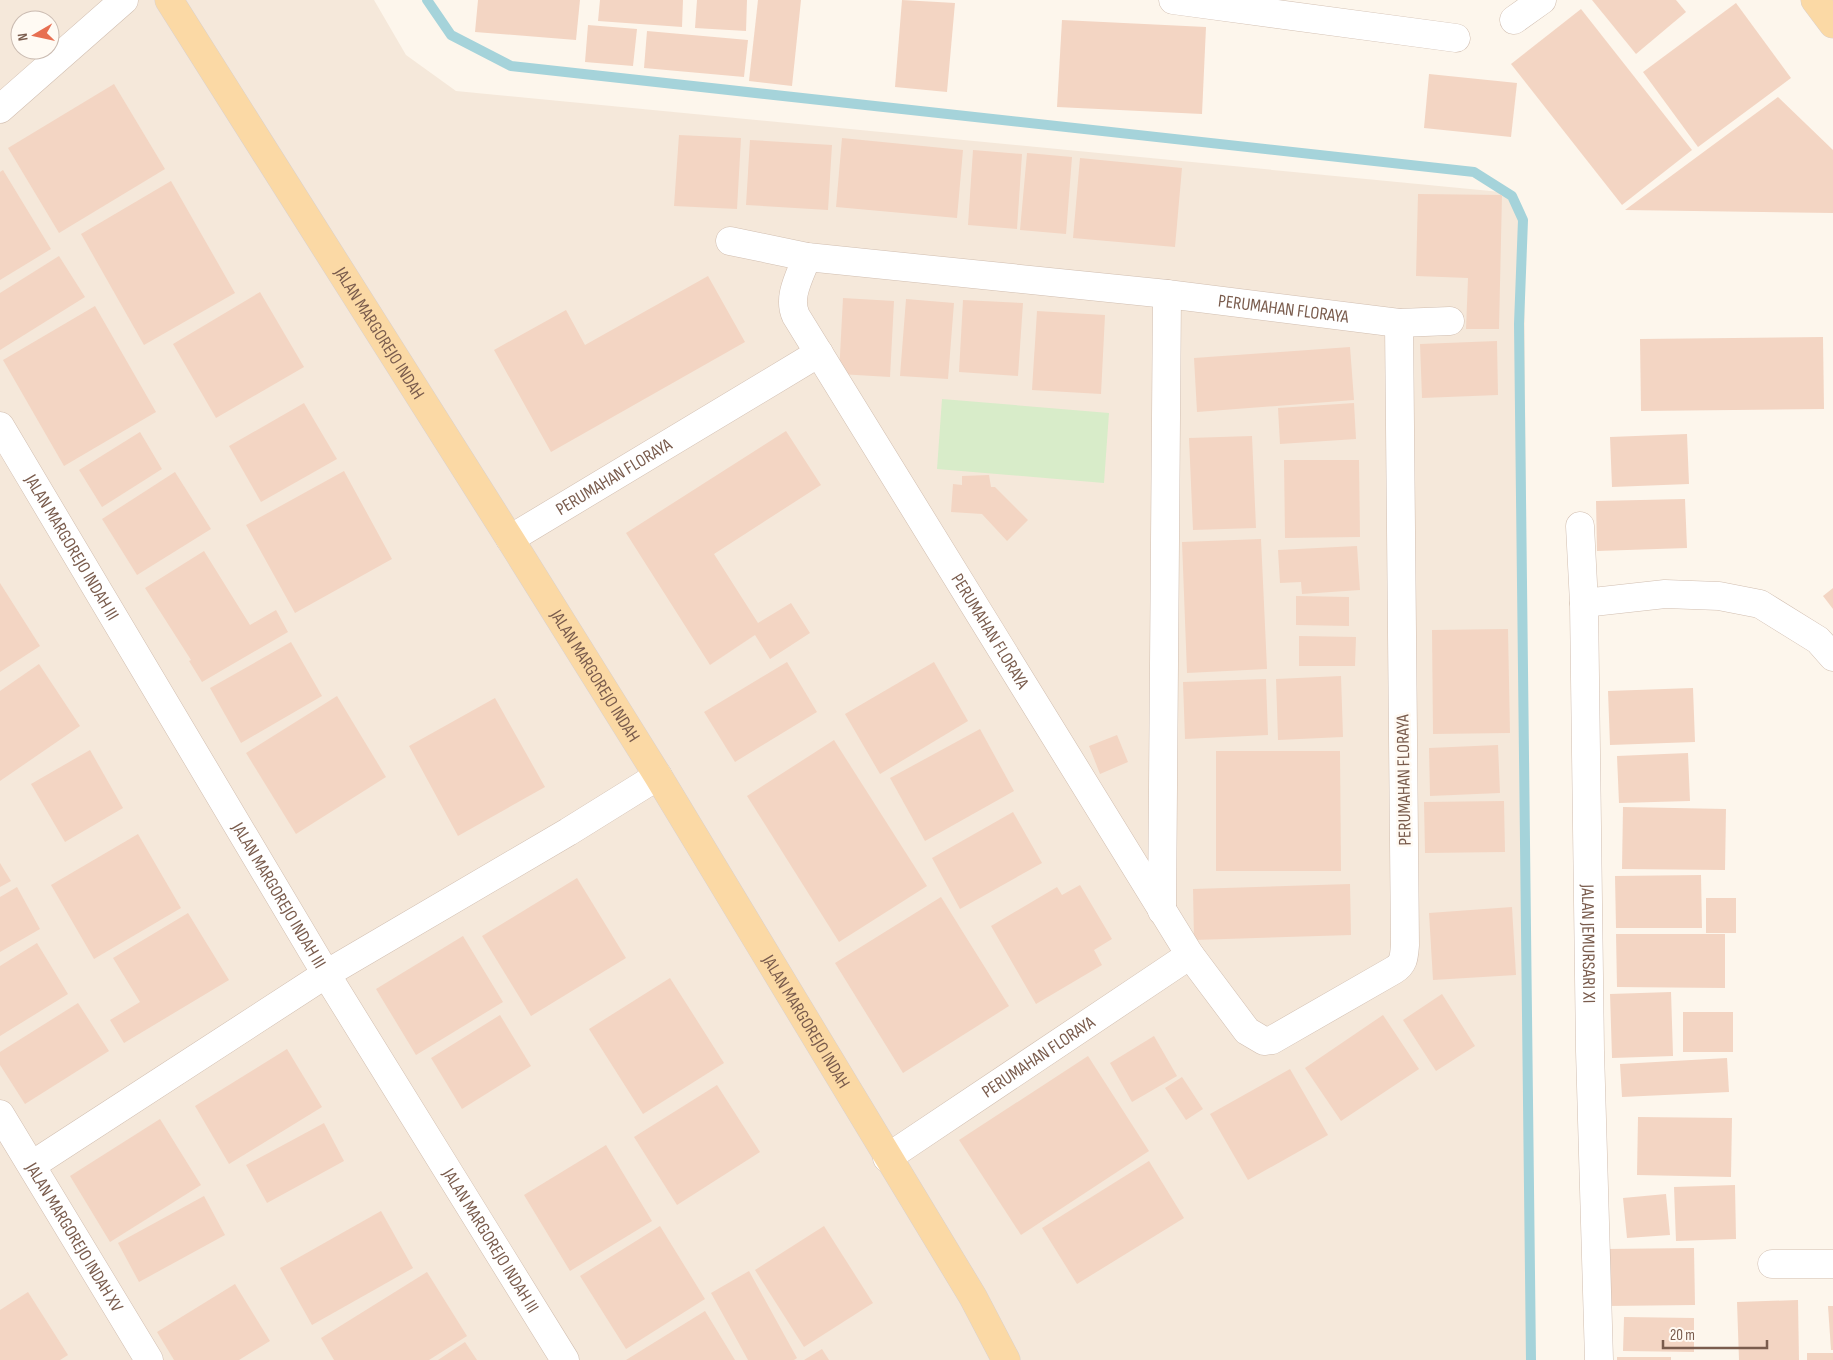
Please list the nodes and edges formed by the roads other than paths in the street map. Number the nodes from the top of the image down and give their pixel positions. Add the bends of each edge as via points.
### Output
1 (124, 0) edge
2 (169, 0) edge
3 (1173, 0) edge
4 (1542, 0) edge
5 (1815, 0) edge
6 (1226, 4) edge
7 (1514, 20) dead end
8 (1833, 24) edge
9 (1456, 38) dead end
10 (0, 109) edge
11 (730, 241) dead end
12 (807, 257) junction
13 (1167, 294) junction
14 (1450, 321) dead end
15 (1399, 323) junction
16 (819, 353) junction
17 (0, 426) edge
18 (1580, 526) dead end
19 (510, 539) junction
20 (1584, 603) junction
21 (1833, 658) edge
22 (658, 776) junction
23 (1162, 911) junction
24 (1190, 955) junction
25 (326, 974) junction
26 (0, 1114) edge
27 (888, 1158) junction
28 (32, 1165) junction
29 (1772, 1264) dead end
30 (1833, 1264) edge
31 (149, 1360) edge
32 (565, 1360) edge
33 (1006, 1360) edge
34 (1599, 1360) edge

1 - 10 street
2 - 19 main road, JALAN MARGOREJO INDAH
3 - 6 street
4 - 7 street
5 - 8 main road
6 - 9 street
11 - 12 street
12 - 13 street, PERUMAHAN FLORAYA
12 - 16 street, PERUMAHAN FLORAYA via 792,298 792,308
13 - 15 street, PERUMAHAN FLORAYA
13 - 23 street
14 - 15 street, PERUMAHAN FLORAYA
15 - 24 street, PERUMAHAN FLORAYA via 1404,960 1394,970 1272,1040 1264,1041 1247,1031
16 - 19 street, PERUMAHAN FLORAYA
16 - 23 street, PERUMAHAN FLORAYA
17 - 25 street, JALAN MARGOREJO INDAH III
18 - 20 street, JALAN JEMURSARI XI
19 - 22 main road, JALAN MARGOREJO INDAH
20 - 21 street via 1665,594 1719,596 1760,604 1818,640
20 - 34 street, JALAN JEMURSARI XI via 1590,1051
22 - 25 street
22 - 27 main road, JALAN MARGOREJO INDAH
23 - 24 street, PERUMAHAN FLORAYA
24 - 27 street, PERUMAHAN FLORAYA
25 - 28 street
25 - 32 street, JALAN MARGOREJO INDAH III
26 - 28 street, JALAN MARGOREJO INDAH XV
27 - 33 main road, JALAN MARGOREJO INDAH via 973,1297
28 - 31 street, JALAN MARGOREJO INDAH XV
29 - 30 street

